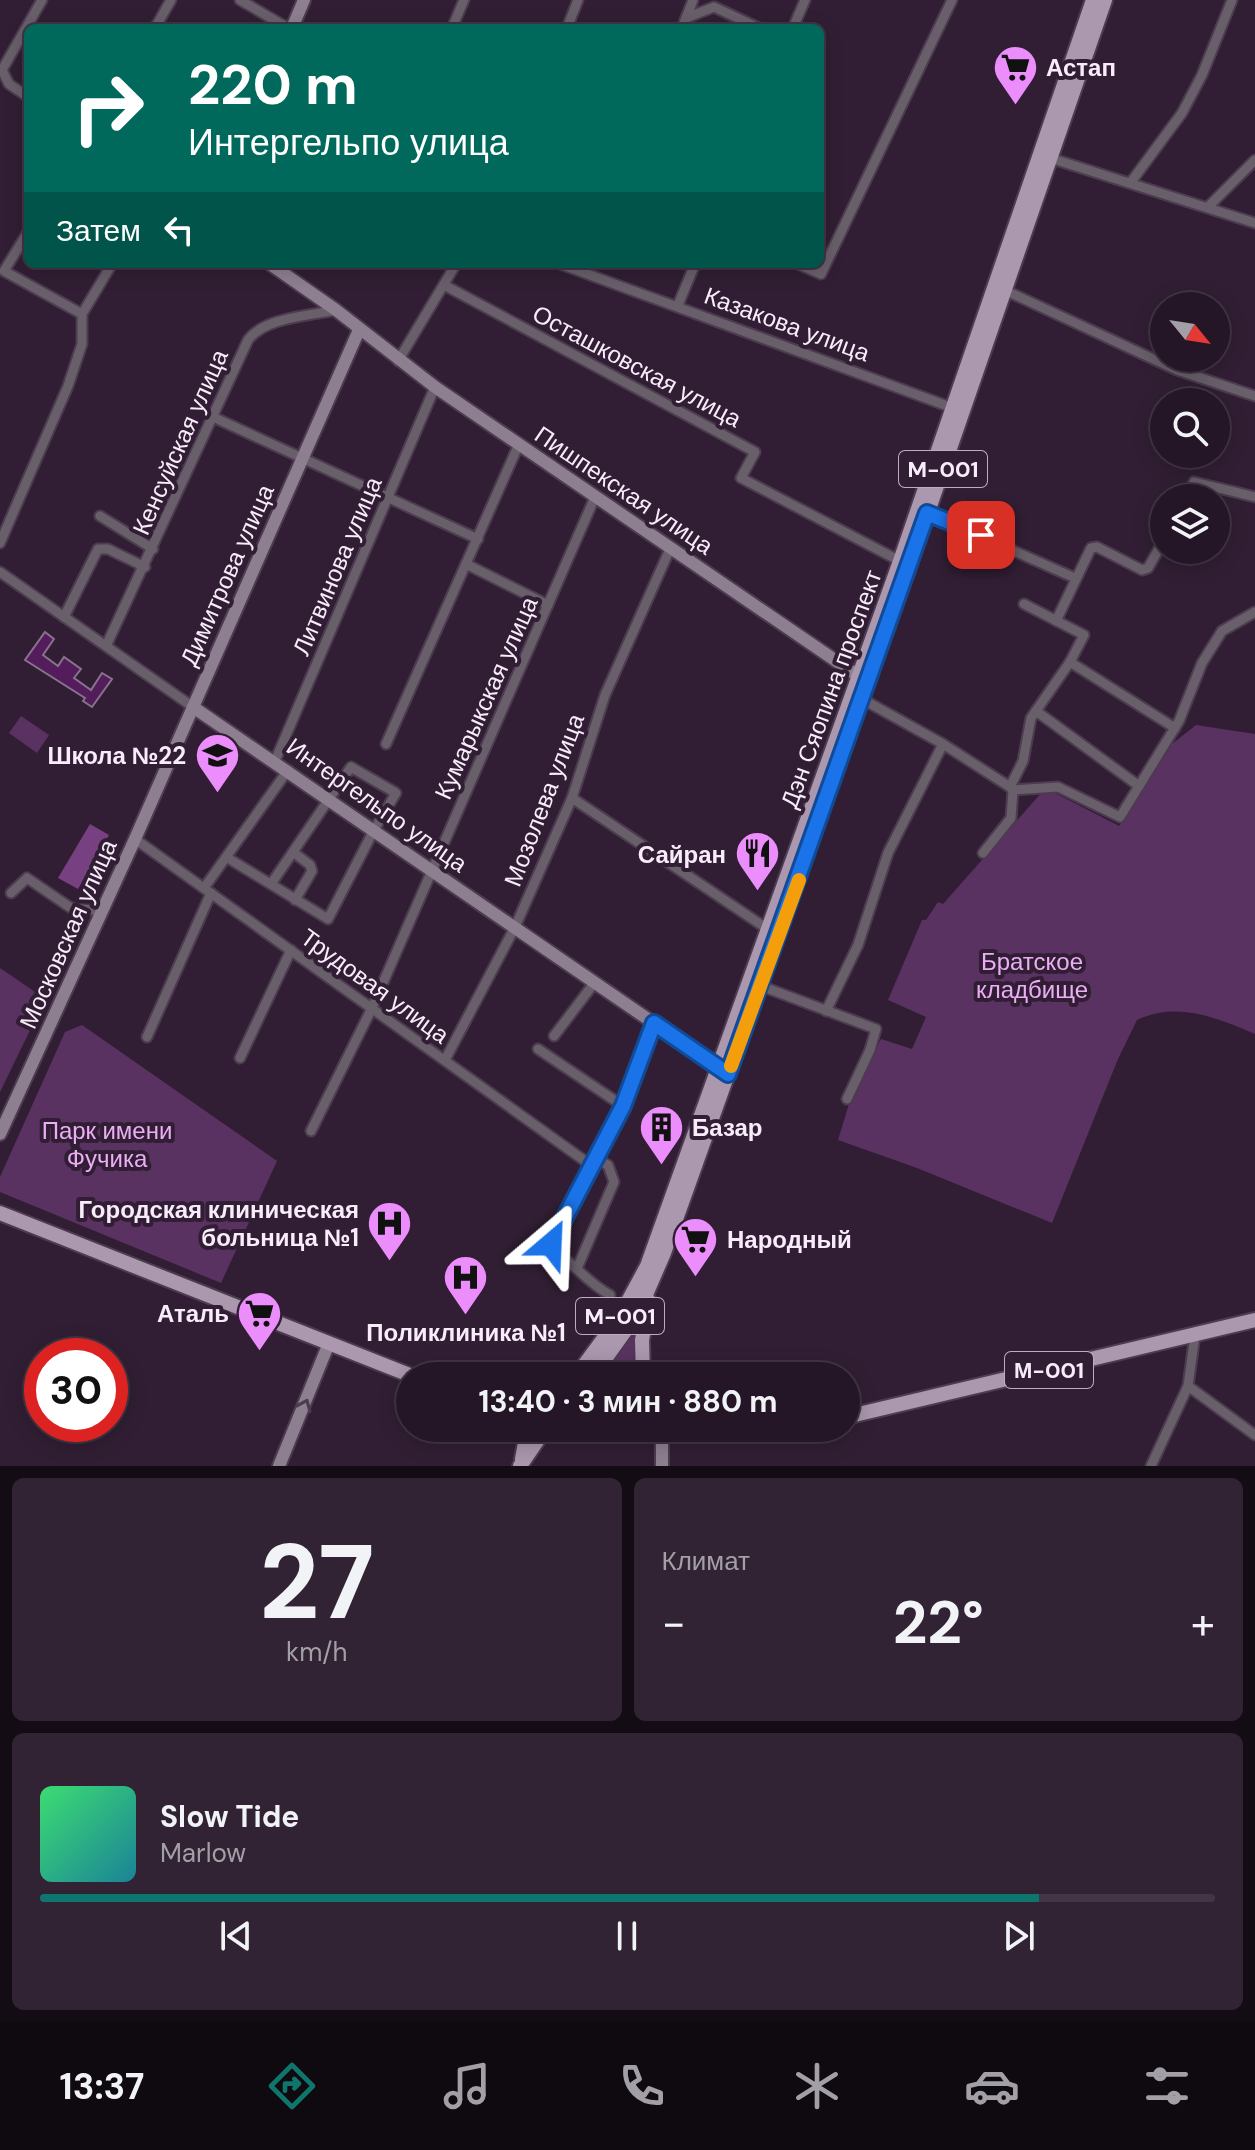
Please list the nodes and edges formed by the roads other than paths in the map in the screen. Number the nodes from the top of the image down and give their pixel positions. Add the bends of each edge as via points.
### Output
1 (42, 0) edge
2 (171, 0) edge
3 (240, 0) edge
4 (304, 0) edge
5 (464, 0) edge
6 (578, 0) edge
7 (693, 0) edge
8 (705, 0) edge
9 (805, 0) edge
10 (952, 0) edge
11 (1093, 0) edge
12 (1105, 0) edge
13 (1232, 0) edge
14 (714, 7) junction
15 (684, 23) edge
16 (28, 24) edge
17 (157, 24) edge
18 (283, 24) edge
19 (292, 24) edge
20 (454, 24) edge
21 (569, 24) edge
22 (750, 24) edge
23 (795, 24) edge
24 (24, 32) edge
25 (24, 94) edge
26 (1050, 158) junction
27 (1255, 160) edge
28 (1131, 182) junction
29 (1209, 206) junction
30 (1255, 223) edge
31 (24, 238) edge
32 (110, 268) edge
33 (276, 268) edge
34 (454, 268) edge
35 (572, 268) edge
36 (693, 268) edge
37 (807, 268) edge
38 (824, 268) edge
39 (824, 268) edge
40 (444, 285) junction
41 (997, 286) junction
42 (678, 305) junction
43 (336, 310) junction
44 (82, 314) junction
45 (359, 330) junction
46 (398, 361) junction
47 (435, 387) junction
48 (1255, 396) edge
49 (953, 408) junction
50 (213, 417) junction
51 (519, 444) junction
52 (302, 458) junction
53 (1230, 491) edge
54 (388, 497) junction
55 (595, 497) junction
56 (1255, 497) edge
57 (922, 511) junction
58 (100, 516) dead end
59 (478, 539) junction
60 (0, 543) edge
61 (153, 549) junction
62 (670, 549) junction
63 (900, 561) junction
64 (466, 564) junction
65 (1150, 564) edge
66 (145, 567) junction
67 (0, 572) edge
68 (1075, 578) junction
69 (1024, 604) dead end
70 (548, 605) junction
71 (1255, 612) edge
72 (64, 617) junction
73 (1056, 621) junction
74 (106, 646) junction
75 (1070, 662) junction
76 (863, 679) junction
77 (862, 699) junction
78 (193, 707) junction
79 (1036, 711) junction
80 (1175, 728) junction
81 (386, 744) dead end
82 (943, 744) junction
83 (275, 761) junction
84 (288, 770) junction
85 (1139, 786) junction
86 (1012, 789) junction
87 (572, 798) junction
88 (329, 799) junction
89 (374, 830) junction
90 (135, 839) junction
91 (293, 852) junction
92 (983, 853) dead end
93 (231, 860) dead end
94 (432, 870) junction
95 (271, 884) junction
96 (207, 890) junction
97 (11, 893) dead end
98 (295, 900) junction
99 (103, 911) junction
100 (515, 927) junction
101 (774, 933) junction
102 (291, 950) junction
103 (595, 982) junction
104 (761, 986) junction
105 (372, 1008) junction
106 (826, 1011) junction
107 (654, 1023) junction
108 (554, 1036) dead end
109 (147, 1037) dead end
110 (538, 1049) dead end
111 (240, 1058) dead end
112 (445, 1060) junction
113 (723, 1071) junction
114 (847, 1099) dead end
115 (623, 1106) junction
116 (311, 1131) dead end
117 (0, 1134) edge
118 (594, 1162) junction
119 (0, 1213) edge
120 (578, 1266) junction
121 (656, 1274) junction
122 (610, 1295) dead end
123 (1255, 1320) edge
124 (1195, 1335) junction
125 (329, 1343) junction
126 (586, 1362) edge
127 (603, 1362) edge
128 (643, 1362) edge
129 (396, 1370) edge
130 (1188, 1386) junction
131 (860, 1414) edge
132 (1255, 1435) edge
133 (525, 1442) edge
134 (537, 1442) edge
135 (662, 1442) edge
136 (279, 1466) edge
137 (520, 1466) edge
138 (662, 1466) edge
139 (1151, 1466) edge

1 - 16 street
2 - 17 street
3 - 18 street
4 - 19 main road
5 - 20 street
6 - 21 street
7 - 15 street
8 - 14 street
9 - 23 street
10 - 38 street
11 - 41 main road, Дэн Сяопина проспект / M-001
12 - 26 main road, Дэн Сяопина проспект / M-001
13 - 28 street via 1182,113
14 - 15 street
14 - 22 street
24 - 25 street via 2,70 9,84
26 - 28 street
26 - 41 main road, Дэн Сяопина проспект / M-001
27 - 29 street
28 - 29 street
29 - 30 street
31 - 44 street via 4,271
32 - 44 street
33 - 43 main road, Пишпекская улица
34 - 40 street
35 - 42 street, Казакова улица
36 - 42 street
37 - 39 street via 821,274
40 - 46 street
40 - 63 street, Осташковская улица via 755,452 741,478
41 - 48 street via 1177,370
41 - 49 main road, Дэн Сяопина проспект / M-001
41 - 57 main road, Дэн Сяопина проспект / M-001
42 - 49 street, Казакова улица
43 - 45 main road, Пишпекская улица
43 - 50 street, Кенсуйская улица via 255,330
44 - 60 street via 82,344 68,386
45 - 46 main road, Пишпекская улица
45 - 52 main road, Димитрова улица
46 - 47 main road, Пишпекская улица
47 - 51 main road, Пишпекская улица
47 - 54 street, Литвинова улица
49 - 57 main road, Дэн Сяопина проспект / M-001
50 - 52 street
50 - 61 street, Кенсуйская улица
51 - 55 main road, Пишпекская улица
51 - 59 street
52 - 54 street
52 - 78 main road, Димитрова улица
53 - 56 street
54 - 59 street
54 - 83 street, Литвинова улица
55 - 62 main road, Пишпекская улица
55 - 70 street, Кумарыкская улица
57 - 63 main road, Дэн Сяопина проспект / M-001
57 - 68 street
57 - 76 main road, Дэн Сяопина проспект / M-001
58 - 61 street
59 - 64 street
61 - 66 street, Кенсуйская улица
62 - 76 main road, Пишпекская улица
62 - 87 street, Мозолева улица via 605,695
63 - 76 main road, Дэн Сяопина проспект / M-001
64 - 70 street
64 - 81 street
65 - 68 street via 1142,570 1091,548
66 - 72 street via 98,549
66 - 74 street, Кенсуйская улица
67 - 72 street, Интергельпо улица
68 - 73 street
69 - 73 street
70 - 94 street, Кумарыкская улица
71 - 80 street via 1222,631 1202,663
72 - 74 street, Интергельпо улица
73 - 75 street via 1084,635
74 - 78 street, Интергельпо улица
75 - 79 street
75 - 80 street
76 - 77 main road, Дэн Сяопина проспект / M-001
76 - 101 main road, Дэн Сяопина проспект / M-001
77 - 82 street
77 - 101 main road, Дэн Сяопина проспект / M-001
78 - 83 main road, Интергельпо улица
78 - 90 main road, Димитрова улица
79 - 85 street
79 - 86 street
80 - 85 street
82 - 86 street
82 - 106 street via 888,853 858,945
83 - 84 main road, Интергельпо улица
84 - 88 main road, Интергельпо улица
84 - 96 street
85 - 86 street via 1120,817 1058,787
86 - 92 street via 1011,818
87 - 100 street, Мозолева улица
87 - 101 street
88 - 89 main road, Интергельпо улица
88 - 89 street via 351,767 396,793
88 - 91 street
89 - 94 main road, Интергельпо улица
89 - 98 street via 331,917
90 - 96 street, Трудовая улица
90 - 99 main road, Московская улица
91 - 95 street
91 - 98 street via 312,871
93 - 95 street
94 - 100 main road, Интергельпо улица
94 - 105 street, Кумарыкская улица
95 - 98 street
96 - 102 street, Трудовая улица
96 - 109 street
97 - 99 street via 27,878 71,908
99 - 117 main road, Московская улица
100 - 103 main road, Интергельпо улица
100 - 112 street, Мозолева улица
101 - 104 main road, Дэн Сяопина проспект / M-001
101 - 113 main road, Дэн Сяопина проспект / M-001
102 - 105 street, Трудовая улица
102 - 111 street
103 - 107 main road, Интергельпо улица
103 - 108 street
104 - 106 street
104 - 113 main road, Дэн Сяопина проспект / M-001
105 - 112 street, Трудовая улица
105 - 116 street, Кумарыкская улица
106 - 114 street via 876,1029
107 - 113 main road, Интергельпо улица
107 - 115 street
110 - 115 street
112 - 118 street, Трудовая улица
113 - 121 main road, Дэн Сяопина проспект / M-001
113 - 126 main road, Дэн Сяопина проспект / M-001 via 641,1279
115 - 118 street
118 - 120 street via 608,1165 614,1182
118 - 120 street via 552,1239 554,1250
119 - 125 main road
120 - 122 street
121 - 127 main road, Дэн Сяопина проспект / M-001 via 632,1322
121 - 128 main road
123 - 124 main road, М-001
124 - 130 street
124 - 131 main road, М-001
125 - 129 main road
136 -> 125 main road
130 - 132 street
130 - 139 street
133 - 137 main road
134 - 137 main road
135 - 138 main road

